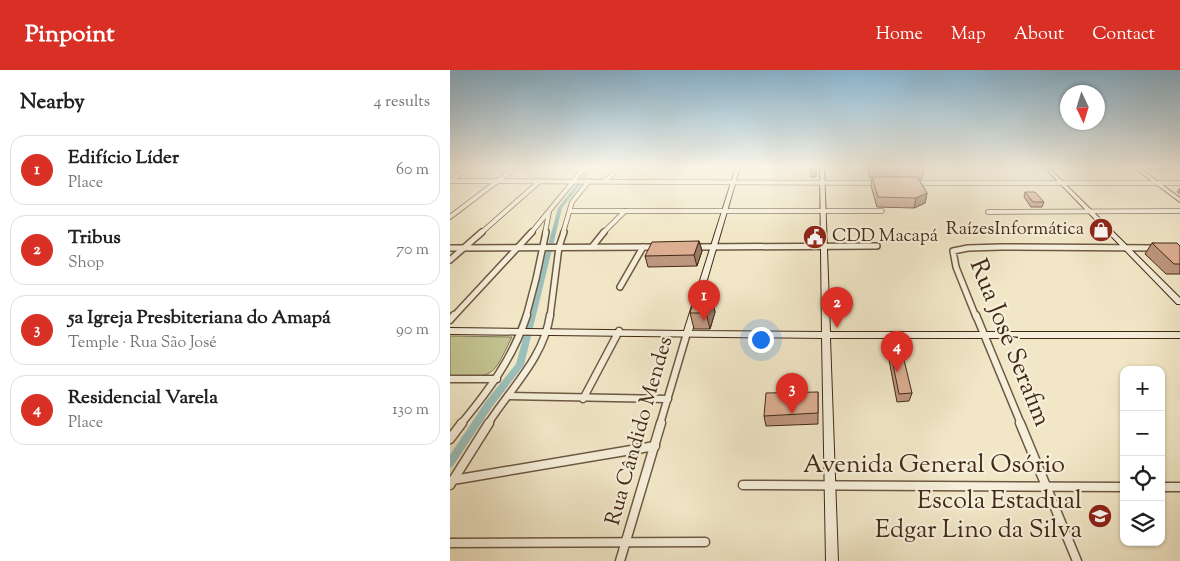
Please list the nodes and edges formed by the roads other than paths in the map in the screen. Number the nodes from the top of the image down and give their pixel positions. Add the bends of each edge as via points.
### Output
1 (485, 190) edge
2 (530, 190) edge
3 (566, 190) edge
4 (581, 190) edge
5 (730, 190) edge
6 (821, 190) edge
7 (1069, 190) edge
8 (1167, 190) edge
9 (1180, 200) edge
10 (570, 210) junction
11 (625, 211) junction
12 (823, 211) junction
13 (882, 211) dead end
14 (1089, 211) junction
15 (1180, 211) edge
16 (549, 212) junction
17 (720, 212) junction
18 (988, 212) dead end
19 (450, 217) edge
20 (824, 246) junction
21 (877, 246) dead end
22 (643, 247) junction
23 (661, 247) edge
24 (689, 247) edge
25 (710, 247) junction
26 (450, 248) edge
27 (464, 248) junction
28 (518, 248) junction
29 (546, 248) junction
30 (558, 248) junction
31 (592, 248) junction
32 (1127, 248) junction
33 (1162, 248) edge
34 (450, 260) edge
35 (620, 287) dead end
36 (1180, 302) edge
37 (450, 320) edge
38 (525, 330) junction
39 (545, 330) junction
40 (450, 331) edge
41 (619, 331) junction
42 (686, 333) junction
43 (826, 335) junction
44 (984, 335) junction
45 (1180, 335) edge
46 (450, 379) edge
47 (497, 379) junction
48 (508, 396) junction
49 (583, 398) junction
50 (668, 399) junction
51 (450, 439) edge
52 (655, 446) junction
53 (452, 482) edge
54 (743, 485) dead end
55 (831, 486) junction
56 (1047, 487) junction
57 (1120, 487) edge
58 (1165, 487) edge
59 (1180, 487) edge
60 (705, 542) dead end
61 (450, 543) edge
62 (626, 543) junction
63 (620, 561) edge
64 (832, 561) edge
65 (1077, 561) edge

1 - 19 street
2 - 27 street
3 - 16 street
4 - 10 street via 571,202
5 - 17 street, Rua Cândido Mendes
6 - 12 street
7 - 14 street
8 - 9 street
10 - 11 street
10 - 30 street
11 - 17 street
11 - 31 street via 602,233
12 - 13 street
12 - 17 street
12 - 20 street
14 - 15 street
14 - 18 street
14 - 32 street
16 - 28 street
16 - 29 street
17 - 25 street, Rua Cândido Mendes
20 - 21 street
20 - 25 street
20 - 43 street
22 - 23 street
22 - 31 street
22 - 35 street
24 - 25 street
25 - 42 street, Rua Cândido Mendes
26 - 27 street
27 - 28 street
27 - 34 street
28 - 29 street
28 - 37 street
29 - 30 street
29 - 38 street
30 - 31 street
30 - 39 street
32 - 33 street
32 - 36 street
32 - 44 street, Rua José Serafim via 1001,246 953,251 953,260
38 - 39 street
38 - 40 street
38 - 47 street
39 - 41 street
39 - 48 street via 525,375
41 - 42 street
41 - 49 street
42 - 43 street
42 - 50 street, Rua Cândido Mendes
43 - 44 street
43 - 55 street
44 - 45 street
44 - 56 street, Rua José Serafim
46 - 47 street
47 - 51 street
48 - 49 street
48 - 53 street
49 - 50 street
50 - 52 street, Rua Cândido Mendes
52 - 53 street
52 - 62 street, Rua Cândido Mendes
54 - 55 street, Avenida General Osório
55 - 56 street, Avenida General Osório
55 - 64 street
56 - 57 street, Avenida General Osório
56 - 65 street, Rua José Serafim
58 - 59 street
60 - 62 street
61 - 62 street
62 - 63 street, Rua Cândido Mendes

